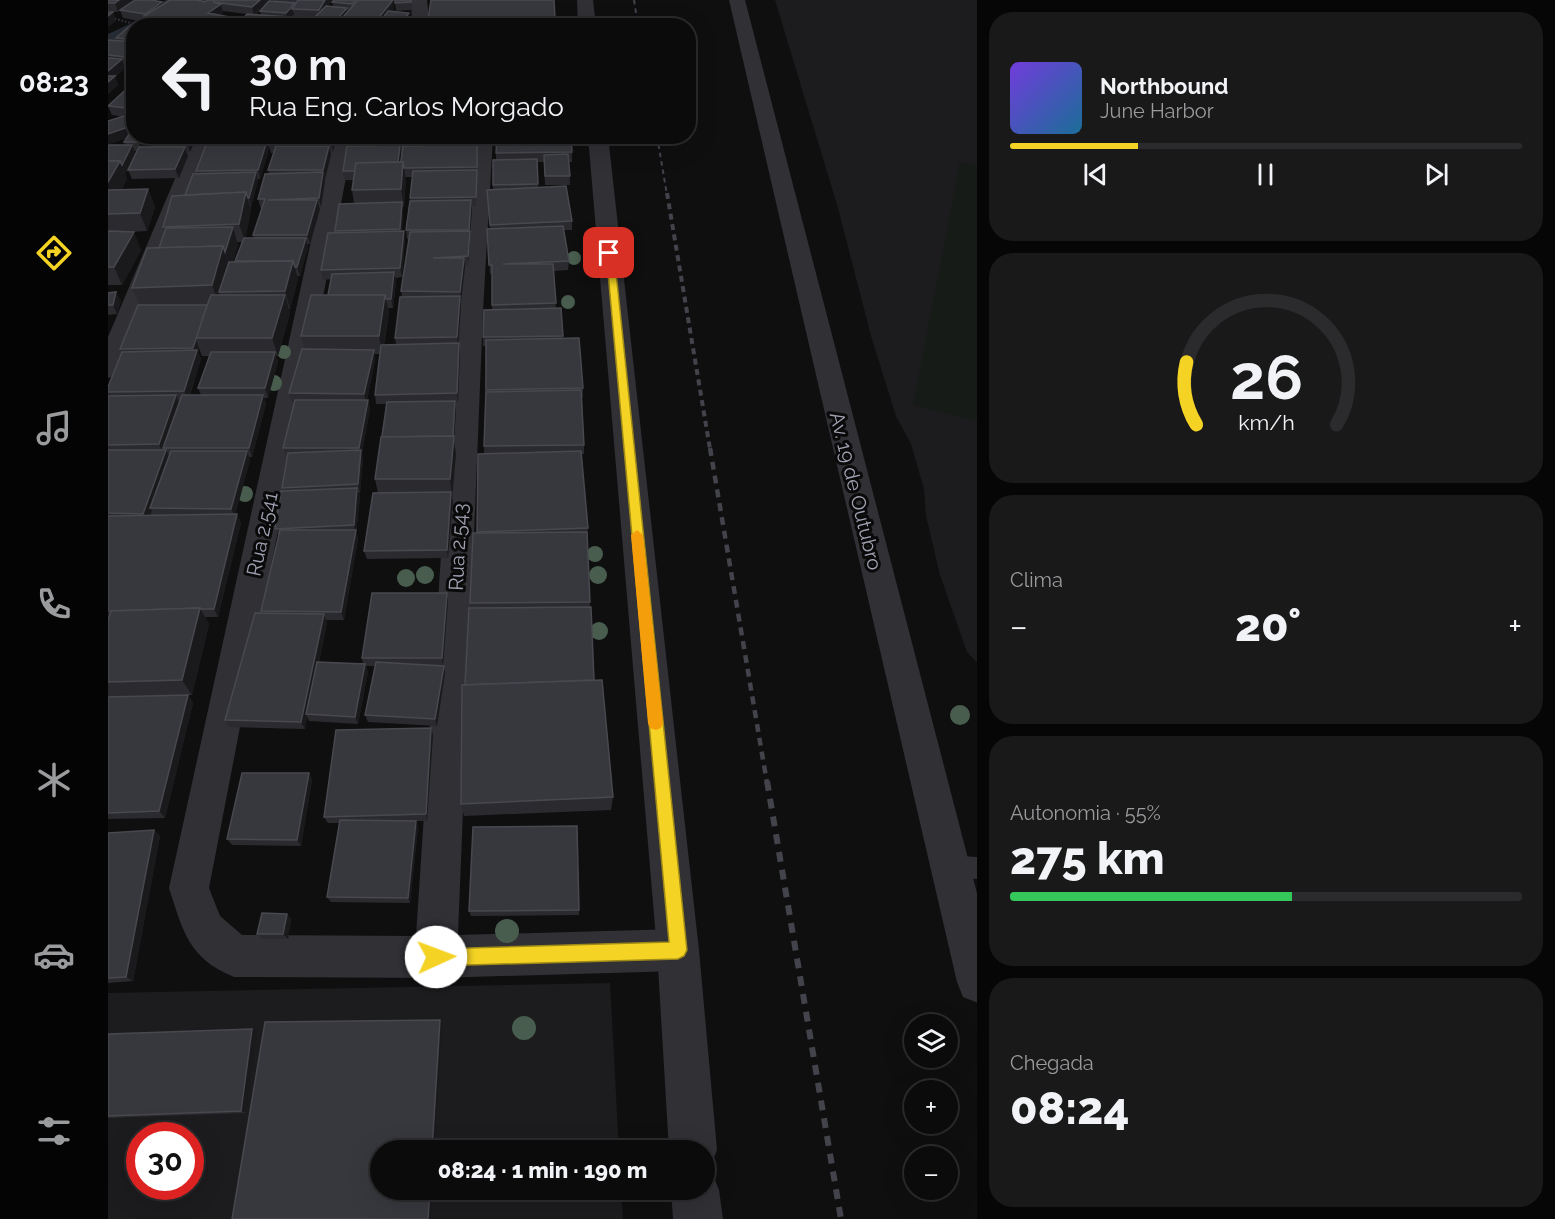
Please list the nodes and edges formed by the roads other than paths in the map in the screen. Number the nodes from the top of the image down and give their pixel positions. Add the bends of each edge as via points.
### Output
1 (419, 0) edge
2 (585, 0) edge
3 (737, 0) edge
4 (420, 18) edge
5 (586, 18) edge
6 (200, 144) edge
7 (342, 144) edge
8 (482, 144) edge
9 (598, 144) edge
10 (108, 369) edge
11 (947, 866) junction
12 (977, 868) edge
13 (678, 950) junction
14 (436, 957) junction
15 (977, 978) edge
16 (692, 1140) edge
17 (696, 1200) edge
18 (698, 1219) edge

1 - 4 street
2 - 5 street
3 - 11 street, Av. 19 de Outubro
6 - 10 street
7 - 14 street, Rua 2.541 via 189,888 204,930 234,956
8 - 14 street, Rua 2.543
9 - 13 street
11 - 12 lane
11 - 15 street, Av. 19 de Outubro
13 - 14 street
13 - 16 street
17 - 18 street

